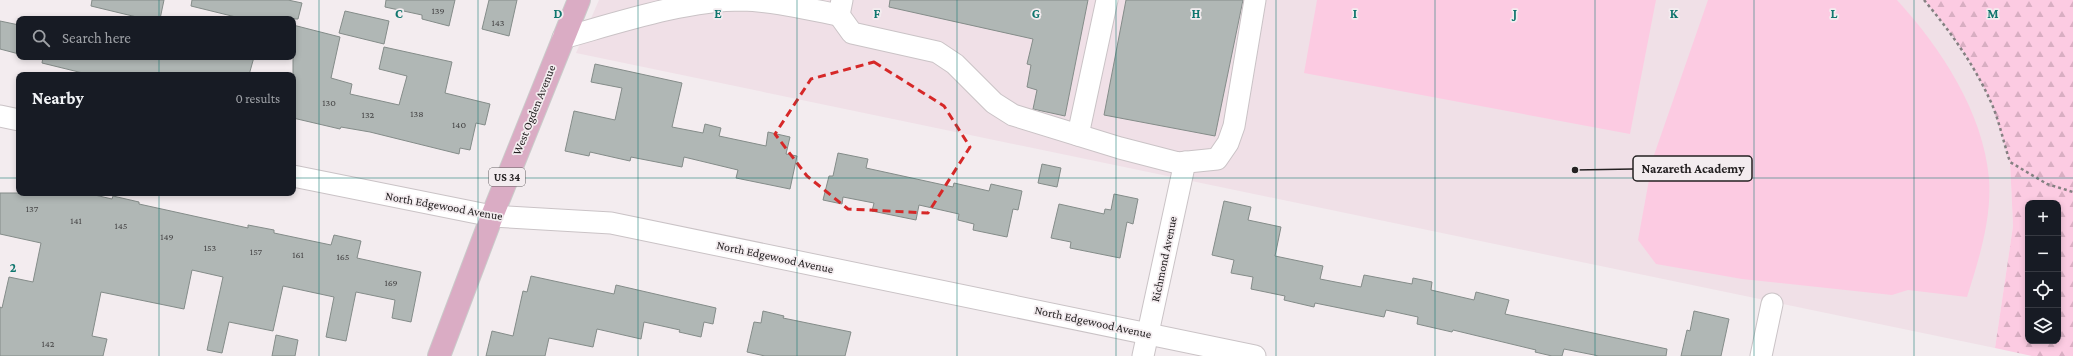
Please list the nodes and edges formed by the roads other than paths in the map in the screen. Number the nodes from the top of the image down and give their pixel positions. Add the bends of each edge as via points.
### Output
1 (579, 0) edge
2 (1106, 0) edge
3 (1255, 0) edge
4 (840, 8) edge
5 (563, 38) junction
6 (0, 116) edge
7 (16, 119) edge
8 (1078, 135) junction
9 (1185, 162) junction
10 (296, 177) edge
11 (492, 216) junction
12 (1772, 304) dead end
13 (1148, 333) junction
14 (438, 356) edge
15 (1143, 356) edge
16 (1255, 356) edge
17 (1761, 356) edge

1 - 5 main road, West Ogden Avenue / US 34
2 - 8 street
3 - 9 street via 1236,112 1228,143 1218,159
4 - 5 street via 741,0 682,8
4 - 8 street via 852,33 937,52 955,64 994,103 1013,115
5 - 11 main road, West Ogden Avenue / US 34
6 - 7 street
8 - 9 street via 1178,163
9 - 13 street, Richmond Avenue
10 - 11 street, North Edgewood Avenue
11 - 13 street, North Edgewood Avenue via 611,223
11 - 14 main road, West Ogden Avenue / US 34
12 - 17 street
13 - 15 street, Richmond Avenue
13 - 16 street, North Edgewood Avenue

